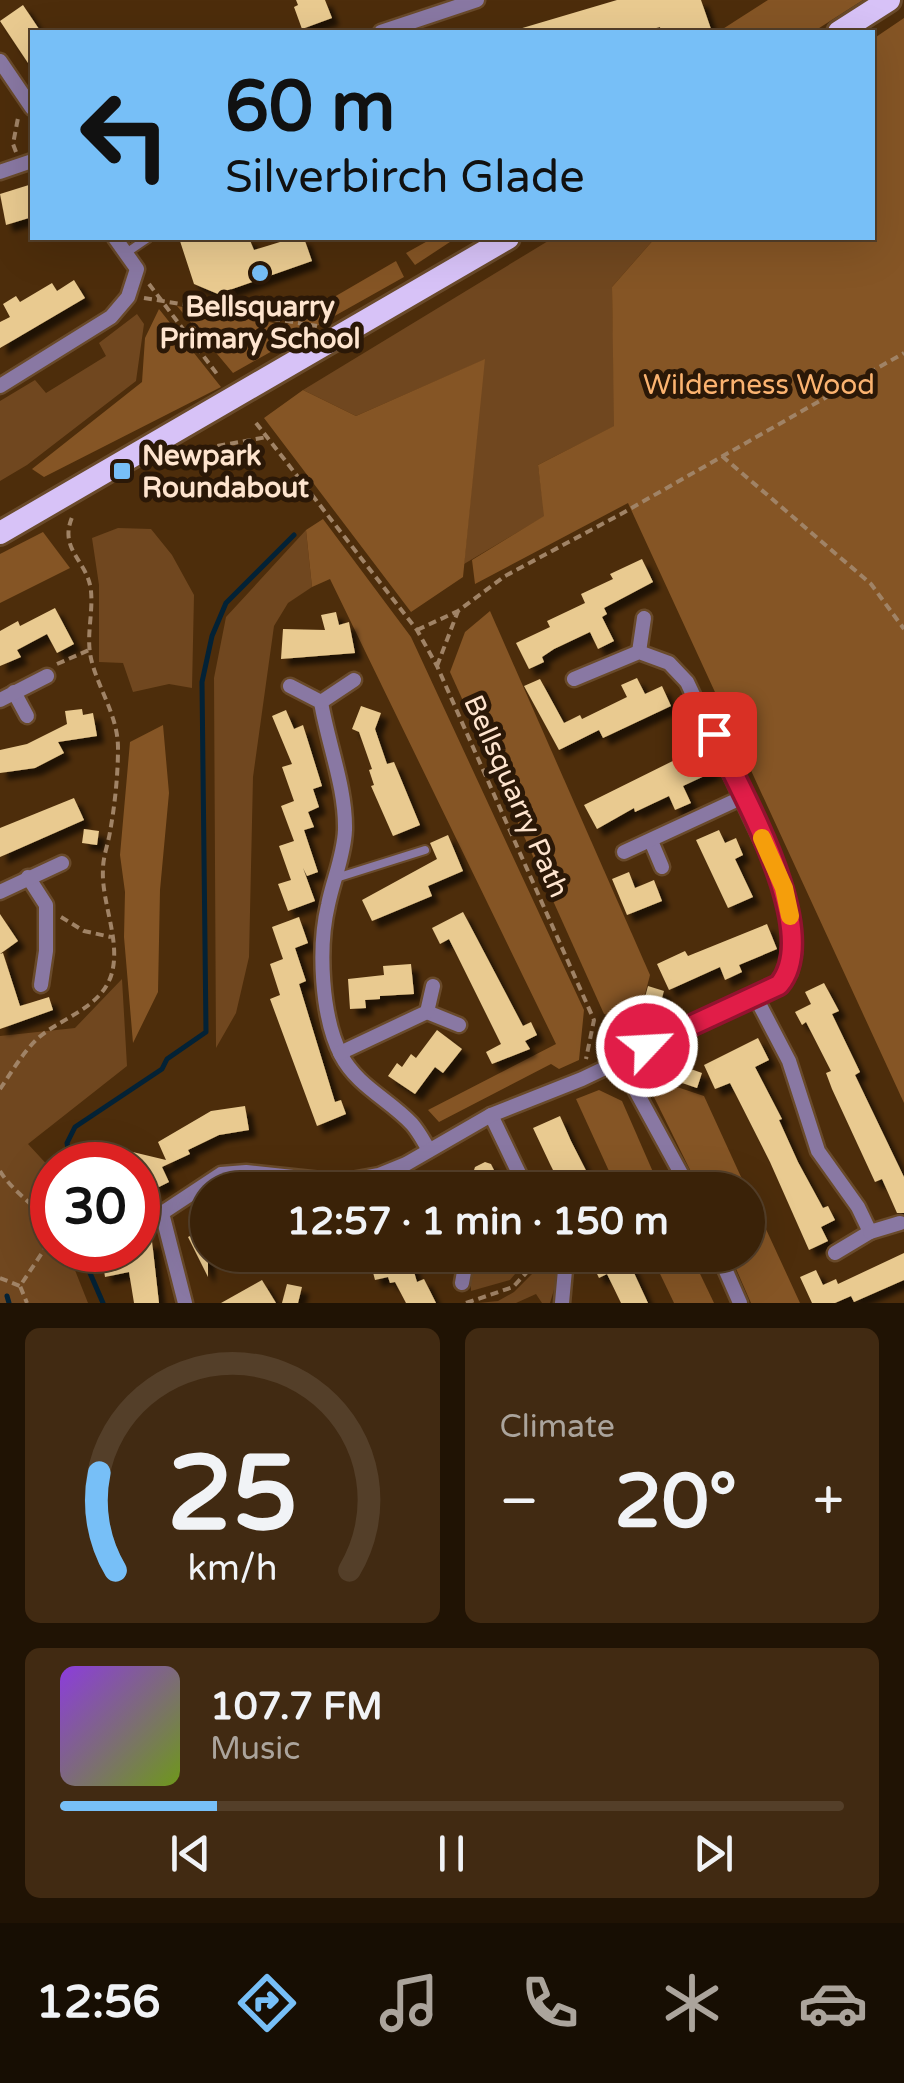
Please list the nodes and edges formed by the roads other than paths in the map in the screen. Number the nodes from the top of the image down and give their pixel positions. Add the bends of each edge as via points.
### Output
1 (477, 0) edge
2 (889, 0) edge
3 (387, 30) edge
4 (842, 30) edge
5 (0, 61) edge
6 (30, 105) edge
7 (26, 163) edge
8 (0, 172) edge
9 (116, 240) edge
10 (145, 240) edge
11 (505, 240) edge
12 (126, 253) junction
13 (0, 386) edge
14 (0, 533) edge
15 (644, 618) dead end
16 (639, 652) junction
17 (47, 676) road end
18 (574, 679) dead end
19 (354, 680) dead end
20 (290, 686) dead end
21 (7, 696) edge
22 (320, 702) junction
23 (27, 716) dead end
24 (743, 797) junction
25 (651, 840) junction
26 (425, 850) dead end
27 (624, 852) dead end
28 (62, 863) dead end
29 (662, 866) dead end
30 (28, 877) junction
31 (336, 878) junction
32 (0, 892) edge
33 (41, 985) dead end
34 (433, 986) dead end
35 (755, 996) junction
36 (427, 1012) junction
37 (459, 1025) dead end
38 (340, 1053) junction
39 (618, 1060) junction
40 (492, 1115) junction
41 (429, 1150) junction
42 (519, 1172) edge
43 (680, 1172) edge
44 (162, 1213) joint
45 (900, 1223) dead end
46 (870, 1232) junction
47 (835, 1253) dead end
48 (464, 1272) edge
49 (563, 1272) edge
50 (726, 1272) edge
51 (462, 1283) dead end
52 (185, 1303) edge
53 (562, 1303) edge
54 (740, 1303) edge

1 - 3 street
2 - 4 main road
5 - 6 street
7 - 8 street
9 - 12 street
10 - 12 lane
11 - 14 main road
12 - 13 street via 136,268 128,297 111,317
15 - 16 street
16 - 18 street
16 - 24 street via 668,663 688,682
17 - 21 street
19 - 22 street
20 - 22 street
21 - 23 street
22 - 31 street via 345,828
24 - 25 street
24 - 35 street via 784,888 794,952 779,985
25 - 27 street
25 - 29 street
26 - 31 lane
28 - 30 street
30 - 32 street
30 - 33 street via 46,904
31 - 38 street via 322,986
34 - 36 street
35 - 39 street
35 - 46 street via 789,1061 818,1151
36 - 37 street
36 - 38 street
38 - 41 street via 415,1126
39 - 40 street
39 - 43 street
40 - 41 street
40 - 42 street
41 - 44 street via 379,1175 340,1182 222,1174
44 - 52 street
45 - 46 street
46 - 47 street
48 - 51 street
49 - 53 street
50 - 54 street

